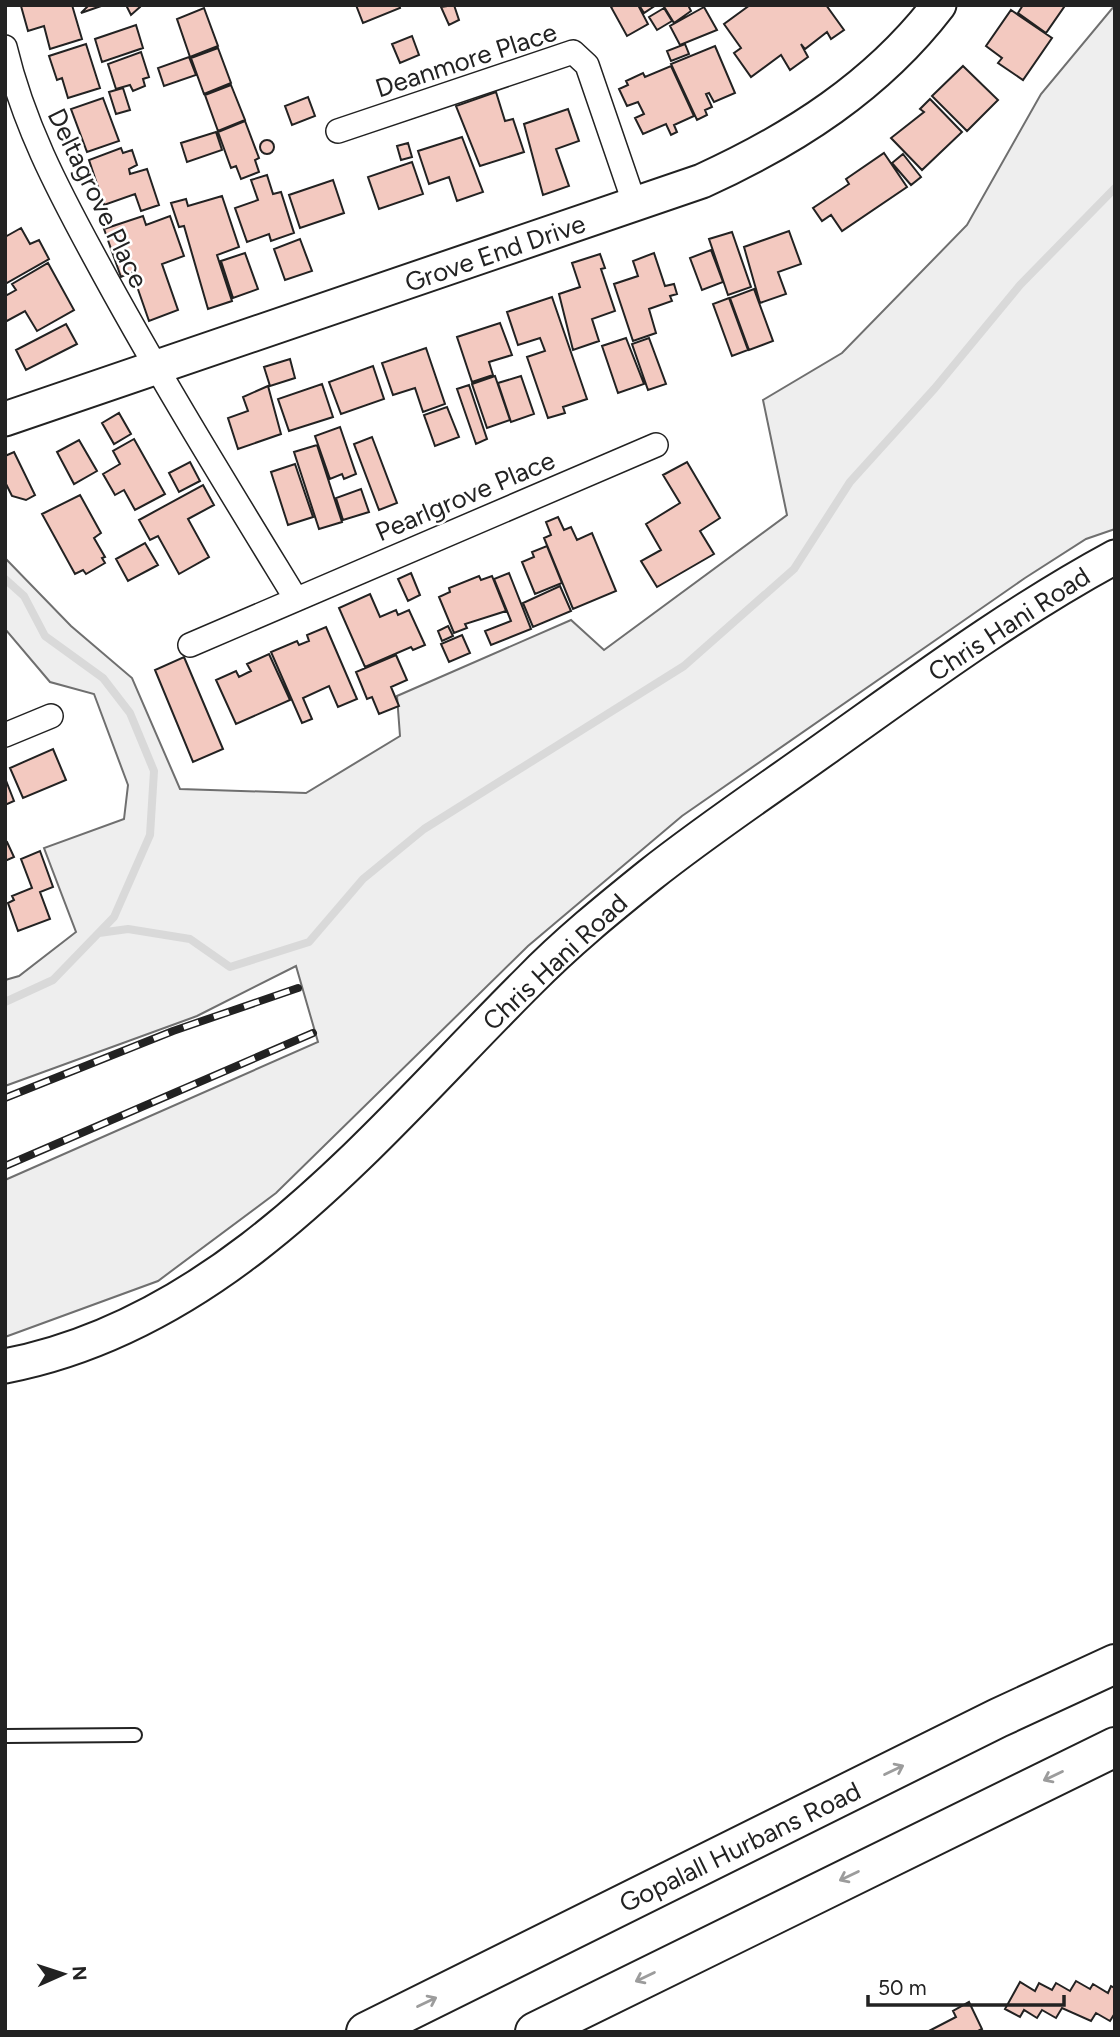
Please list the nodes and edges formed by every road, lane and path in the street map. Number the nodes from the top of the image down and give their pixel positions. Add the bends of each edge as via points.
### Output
1 (939, 5) edge
2 (5, 47) edge
3 (338, 131) dead end
4 (635, 205) junction
5 (156, 368) junction
6 (5, 419) edge
7 (656, 445) dead end
8 (1115, 557) edge
9 (296, 599) junction
10 (190, 645) dead end
11 (51, 716) dead end
12 (5, 735) edge
13 (5, 1366) edge
14 (1115, 1664) edge
15 (135, 1735) dead end
16 (5, 1736) edge
17 (1115, 1747) edge
18 (366, 2032) edge
19 (535, 2032) edge

1 - 4 street, Grove End Drive via 877,73 821,117 750,159
2 - 5 street, Deltagrove Place via 28,125 51,179
3 - 4 street, Deanmore Place via 573,52 587,65
4 - 5 street, Grove End Drive
5 - 6 street, Grove End Drive
5 - 9 street
7 - 9 street, Pearlgrove Place
8 - 13 street, Chris Hani Road via 1062,586 895,698 650,875 532,978 395,1120 284,1225 234,1264 132,1321 76,1346
9 - 10 street, Pearlgrove Place
11 - 12 street
18 -> 14 highway, Gopalall Hurbans Road
15 - 16 lane
17 -> 19 highway

